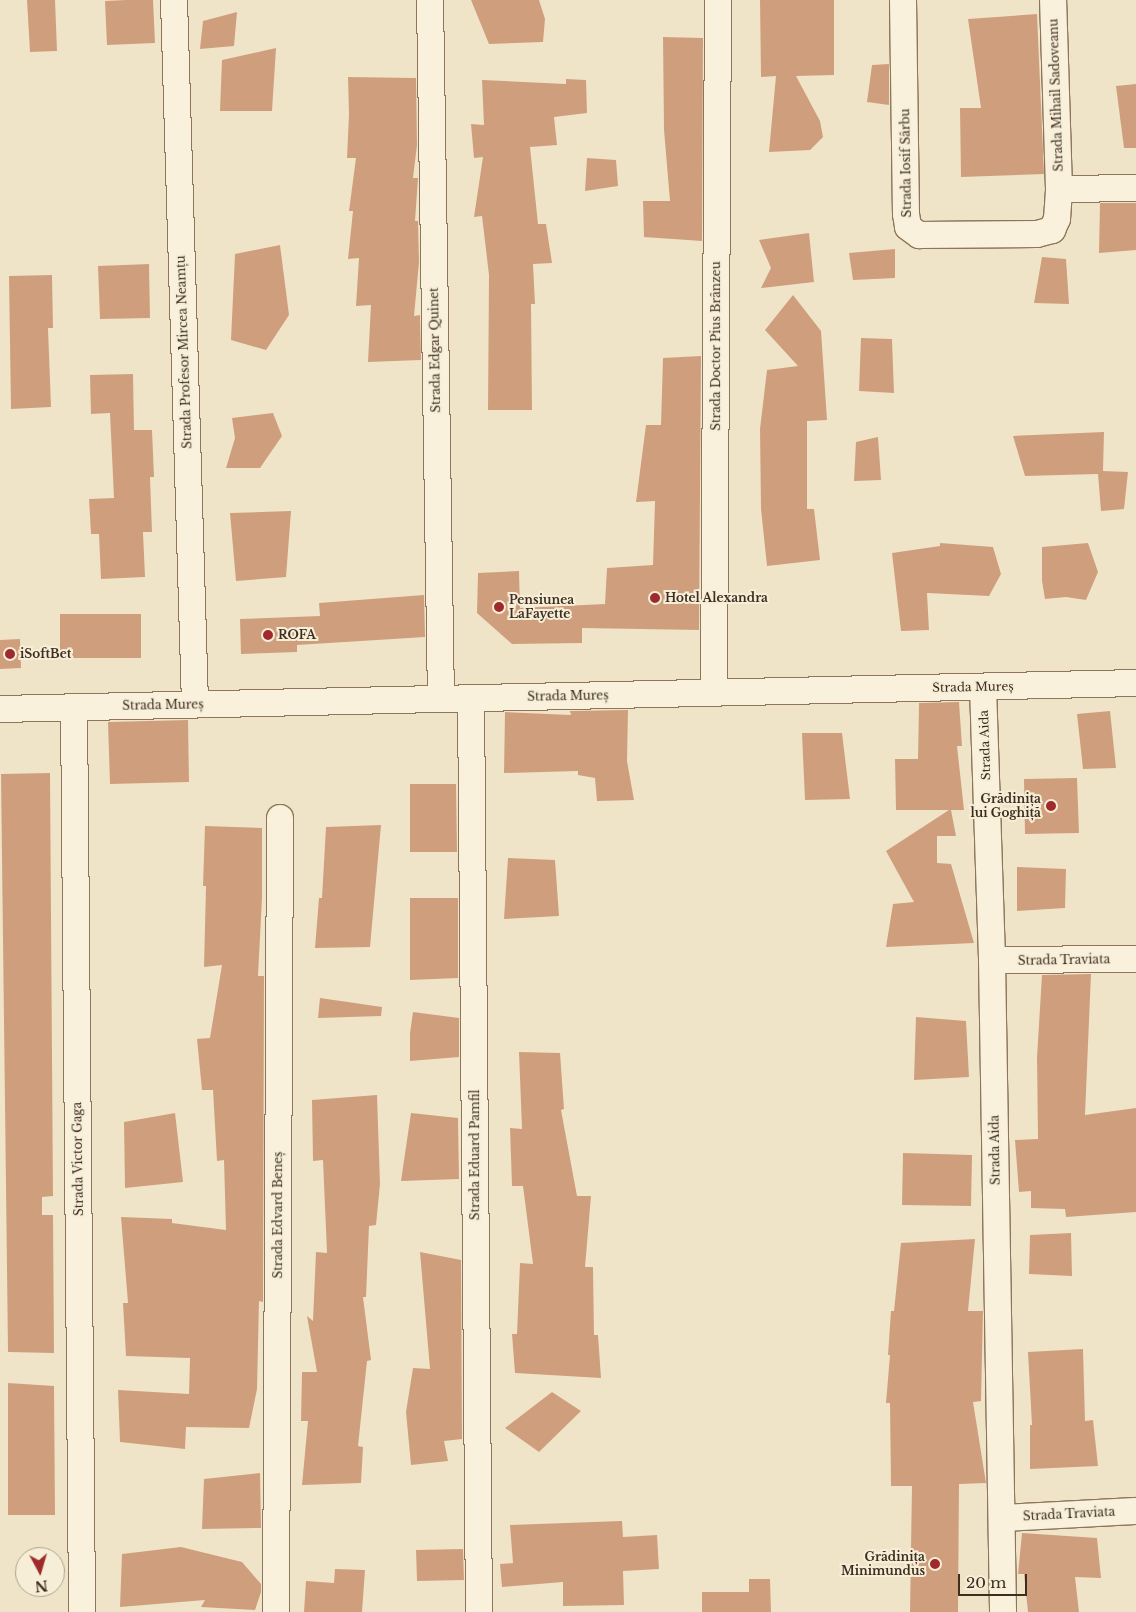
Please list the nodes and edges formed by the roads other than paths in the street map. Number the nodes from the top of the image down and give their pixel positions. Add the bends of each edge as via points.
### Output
1 (174, 0) edge
2 (430, 0) edge
3 (718, 0) edge
4 (903, 0) edge
5 (1053, 0) edge
6 (1136, 188) edge
7 (1059, 189) junction
8 (1136, 683) edge
9 (983, 687) junction
10 (714, 692) junction
11 (471, 698) junction
12 (441, 699) junction
13 (194, 704) junction
14 (74, 707) junction
15 (0, 709) edge
16 (280, 818) dead end
17 (1136, 959) edge
18 (992, 960) junction
19 (1136, 1511) edge
20 (1002, 1518) junction
21 (82, 1612) edge
22 (276, 1612) edge
23 (478, 1612) edge
24 (1002, 1612) edge

1 - 13 street, Strada Profesor Mircea Neamțu
2 - 12 street, Strada Edgar Quinet
3 - 10 street, Strada Doctor Pius Brânzeu
4 - 7 street, Strada Iosif Sârbu via 908,227 919,235 1036,234 1052,230 1057,219
5 - 7 street, Strada Mihail Sadoveanu
6 - 7 street
8 - 9 street, Strada Mureș
9 - 10 street, Strada Mureș
9 - 18 street, Strada Aida
10 - 11 street, Strada Mureș
11 - 12 street, Strada Mureș
11 - 23 street, Strada Eduard Pamfil
12 - 13 street, Strada Mureș
13 - 14 street, Strada Mureș
14 - 15 street, Strada Mureș
14 - 21 street, Strada Victor Gaga
16 - 22 street, Strada Edvard Beneș
17 - 18 street, Strada Traviata
18 - 20 street, Strada Aida
19 - 20 street, Strada Traviata
20 - 24 street, Strada Aida

